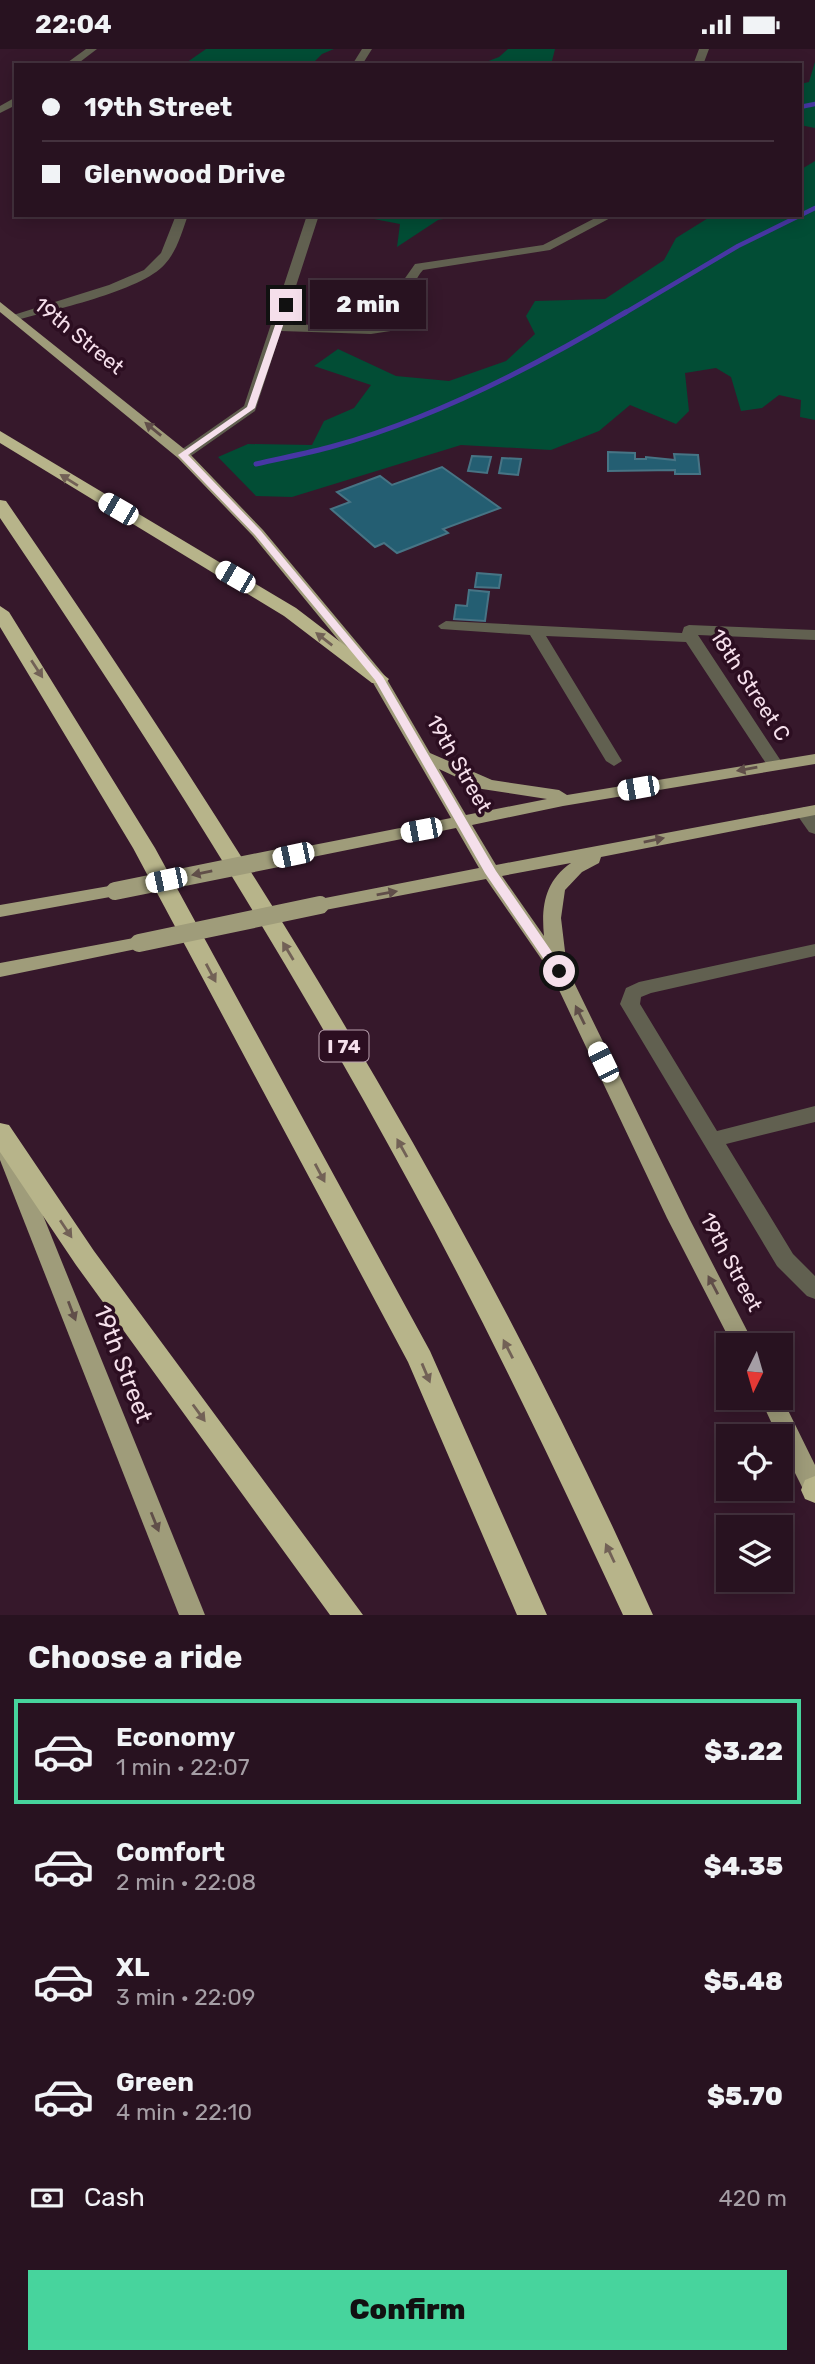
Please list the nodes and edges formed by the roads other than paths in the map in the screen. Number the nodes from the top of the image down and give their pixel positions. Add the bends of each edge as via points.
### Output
1 (92, 49) edge
2 (72, 63) edge
3 (182, 217) edge
4 (312, 217) edge
5 (606, 217) edge
6 (0, 306) edge
7 (13, 317) junction
8 (279, 327) junction
9 (0, 436) edge
10 (183, 455) junction
11 (0, 505) edge
12 (0, 612) edge
13 (446, 626) dead end
14 (535, 631) junction
15 (690, 634) junction
16 (815, 635) edge
17 (379, 679) junction
18 (424, 756) junction
19 (815, 759) edge
20 (614, 761) dead end
21 (775, 764) junction
22 (591, 796) junction
23 (810, 811) edge
24 (463, 822) junction
25 (815, 828) edge
26 (628, 846) junction
27 (491, 873) junction
28 (0, 911) edge
29 (815, 950) edge
30 (0, 971) edge
31 (559, 971) junction
32 (815, 1114) edge
33 (0, 1133) edge
34 (712, 1140) junction
35 (815, 1290) edge
36 (737, 1333) edge
37 (777, 1411) edge
38 (815, 1490) edge
39 (192, 1615) edge
40 (348, 1615) edge
41 (532, 1615) edge
42 (638, 1615) edge

1 - 2 street
3 - 7 street via 168,250 153,269 134,280
4 - 8 street
5 - 8 street via 546,248 419,267 407,283 404,311 393,327
6 - 7 main road, 19th Street
10 -> 7 main road, 19th Street
8 - 10 street via 250,408
17 -> 9 highway via 268,598
10 - 17 main road, 19th Street via 258,533
42 -> 11 highway, I 74 via 539,1408 369,1089 215,827
12 -> 41 highway via 144,848 420,1359
13 - 14 street
14 - 15 street
14 - 20 street
15 - 16 street
15 - 21 street, 18th Street C
17 - 18 main road, 19th Street
18 - 22 main road via 505,790
18 - 24 main road, 19th Street
19 - 21 main road
21 -> 22 main road
22 - 24 main road
23 - 25 street
26 -> 23 main road
24 - 27 main road, 19th Street
24 -> 28 main road, bridge
26 - 27 main road
26 - 31 main road via 579,864 552,894
30 -> 27 main road, bridge
27 - 31 main road, 19th Street
29 - 34 street via 633,993 630,1004
36 -> 31 main road, 19th Street
32 - 34 street
33 -> 39 main road, 19th Street
33 -> 40 highway via 85,1258
34 - 35 street via 785,1260
37 - 38 main road

